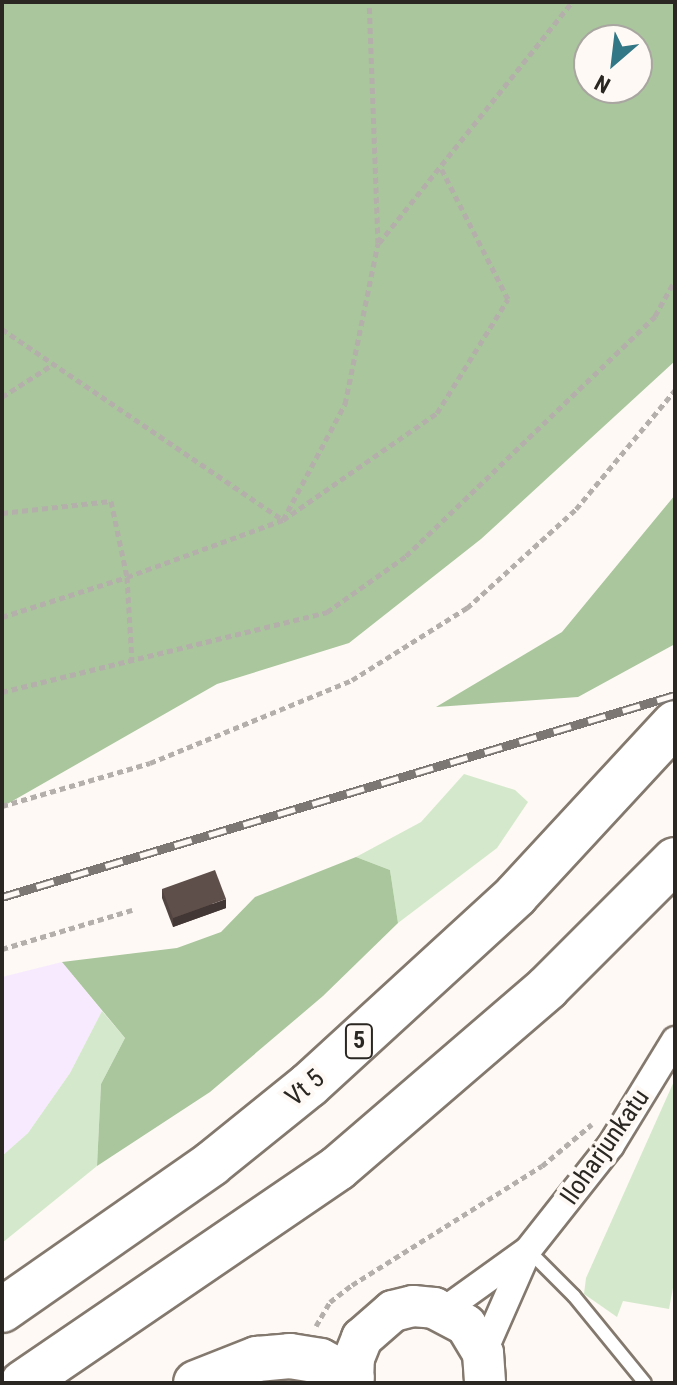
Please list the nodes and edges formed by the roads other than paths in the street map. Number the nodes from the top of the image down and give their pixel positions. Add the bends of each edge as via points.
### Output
1 (671, 727) edge
2 (675, 860) edge
3 (675, 1040) edge
4 (528, 1250) junction
5 (2, 1310) edge
6 (443, 1311) junction
7 (484, 1368) edge
8 (353, 1381) edge
9 (23, 1383) edge
10 (196, 1383) edge
11 (645, 1383) edge

1 - 5 highway, Vt 5 / 5 via 516,895 309,1085 211,1164
2 - 9 highway via 536,999 338,1168
3 - 4 street, Iloharjunkatu via 611,1145
4 - 6 street, Iloharjunkatu
4 - 7 street, Iloharjunkatu
4 - 11 lane via 574,1296
6 - 7 main road via 466,1325
6 - 8 main road via 413,1306 375,1322 362,1338
8 - 10 highway via 320,1361 290,1356 257,1359

